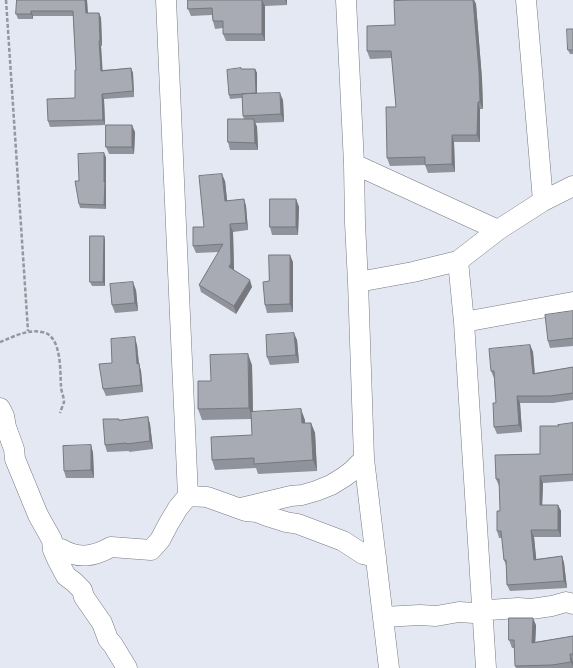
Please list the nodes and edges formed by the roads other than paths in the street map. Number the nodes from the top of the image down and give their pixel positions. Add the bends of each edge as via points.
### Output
1 (166, 0) edge
2 (346, 0) edge
3 (526, 0) edge
4 (354, 164) junction
5 (573, 186) edge
6 (542, 201) junction
7 (498, 230) junction
8 (458, 261) junction
9 (358, 282) junction
10 (573, 302) edge
11 (464, 322) junction
12 (0, 408) edge
13 (364, 459) junction
14 (188, 496) junction
15 (239, 508) junction
16 (53, 550) junction
17 (376, 557) junction
18 (573, 604) edge
19 (482, 611) junction
20 (383, 618) junction
21 (127, 668) edge
22 (389, 668) edge
23 (486, 668) edge

1 - 14 street
2 - 4 street
3 - 6 street
4 - 7 street
4 - 9 street
5 - 6 street
6 - 7 street
7 - 8 street
8 - 9 street
8 - 11 street
9 - 13 street
10 - 11 street
11 - 19 street
12 - 16 street via 15,459 38,515 52,540
13 - 15 street via 344,478 316,491
13 - 17 street
14 - 15 street via 207,497
14 - 16 street via 151,550 111,547 79,556 61,549
15 - 17 street via 298,524 343,541 363,554
16 - 21 street via 66,576 82,590
17 - 20 street
18 - 19 street via 566,602 531,609
19 - 20 street
19 - 23 street
20 - 22 street

